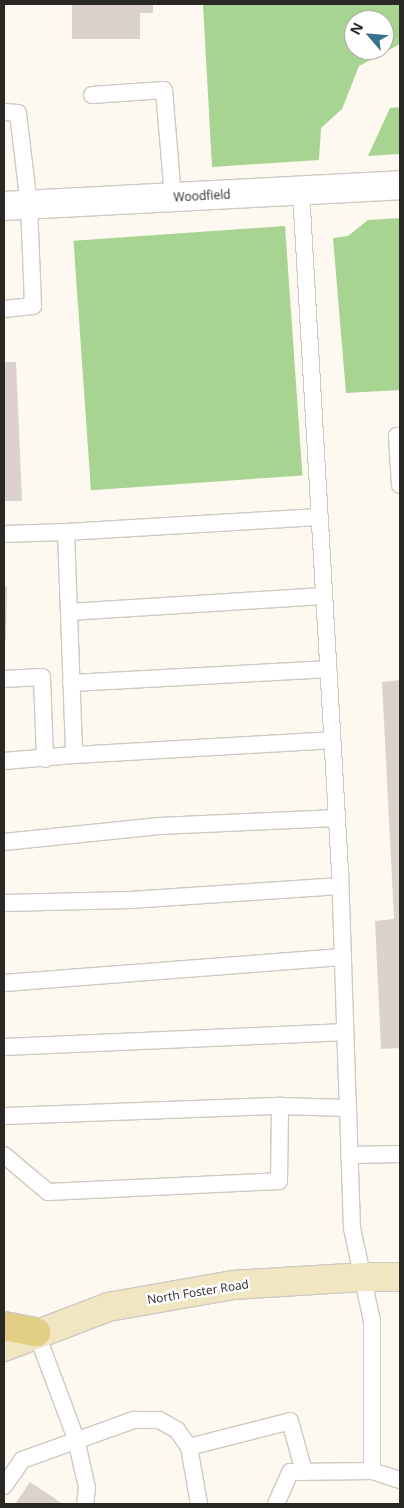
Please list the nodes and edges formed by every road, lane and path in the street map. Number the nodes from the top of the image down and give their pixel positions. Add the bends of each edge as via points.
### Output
1 (92, 95) dead end
2 (4, 112) edge
3 (400, 185) edge
4 (301, 191) junction
5 (173, 198) junction
6 (16, 206) edge
7 (4, 309) edge
8 (400, 436) edge
9 (400, 485) edge
10 (319, 517) junction
11 (66, 532) junction
12 (4, 534) edge
13 (323, 596) junction
14 (69, 612) junction
15 (327, 669) junction
16 (4, 679) edge
17 (71, 683) junction
18 (332, 740) junction
19 (74, 755) junction
20 (45, 759) junction
21 (4, 761) edge
22 (337, 818) junction
23 (4, 842) edge
24 (341, 886) junction
25 (4, 903) edge
26 (343, 957) junction
27 (4, 983) edge
28 (346, 1032) junction
29 (4, 1047) edge
30 (280, 1106) junction
31 (348, 1108) junction
32 (4, 1116) edge
33 (400, 1154) edge
34 (4, 1155) edge
35 (349, 1155) junction
36 (362, 1277) junction
37 (400, 1277) edge
38 (4, 1326) edge
39 (36, 1332) junction
40 (4, 1347) edge
41 (76, 1439) junction
42 (189, 1447) junction
43 (372, 1471) junction
44 (304, 1472) junction
45 (400, 1480) edge
46 (4, 1486) edge
47 (85, 1504) edge
48 (199, 1504) edge
49 (276, 1504) edge

1 - 5 lane via 164,90
2 - 6 lane via 18,112
3 - 4 street, Woodfield
4 - 5 street, Woodfield
4 - 10 lane
5 - 6 street, Woodfield
6 - 7 lane via 33,306
8 - 9 lane via 397,436
10 - 11 lane
10 - 13 lane
11 - 12 lane
11 - 14 lane
13 - 14 lane
13 - 15 lane
14 - 17 lane
15 - 17 lane
15 - 18 lane
16 - 20 lane via 42,677
17 - 19 lane
18 - 19 lane
18 - 22 lane
19 - 20 lane
20 - 21 lane
22 - 23 lane via 159,826
22 - 24 lane
24 - 25 lane via 130,900
24 - 26 lane
26 - 27 lane
26 - 28 lane
28 - 29 lane
28 - 31 lane
30 - 31 lane
30 - 32 lane
30 - 34 lane via 279,1181 48,1192
31 - 35 lane
33 - 35 lane
35 - 36 lane via 352,1228
36 - 37 main road, North Foster Road
36 - 39 main road, North Foster Road via 233,1285 108,1307
36 - 43 lane via 372,1321
38 - 39 main road
39 - 40 main road, North Foster Road
39 - 41 lane
41 - 42 lane via 102,1434 134,1420 159,1420 177,1430
41 - 46 lane via 22,1460
41 - 47 lane via 87,1488
42 - 44 lane via 290,1422
42 - 48 lane
43 - 44 lane
43 - 45 lane
44 - 49 lane via 290,1472

